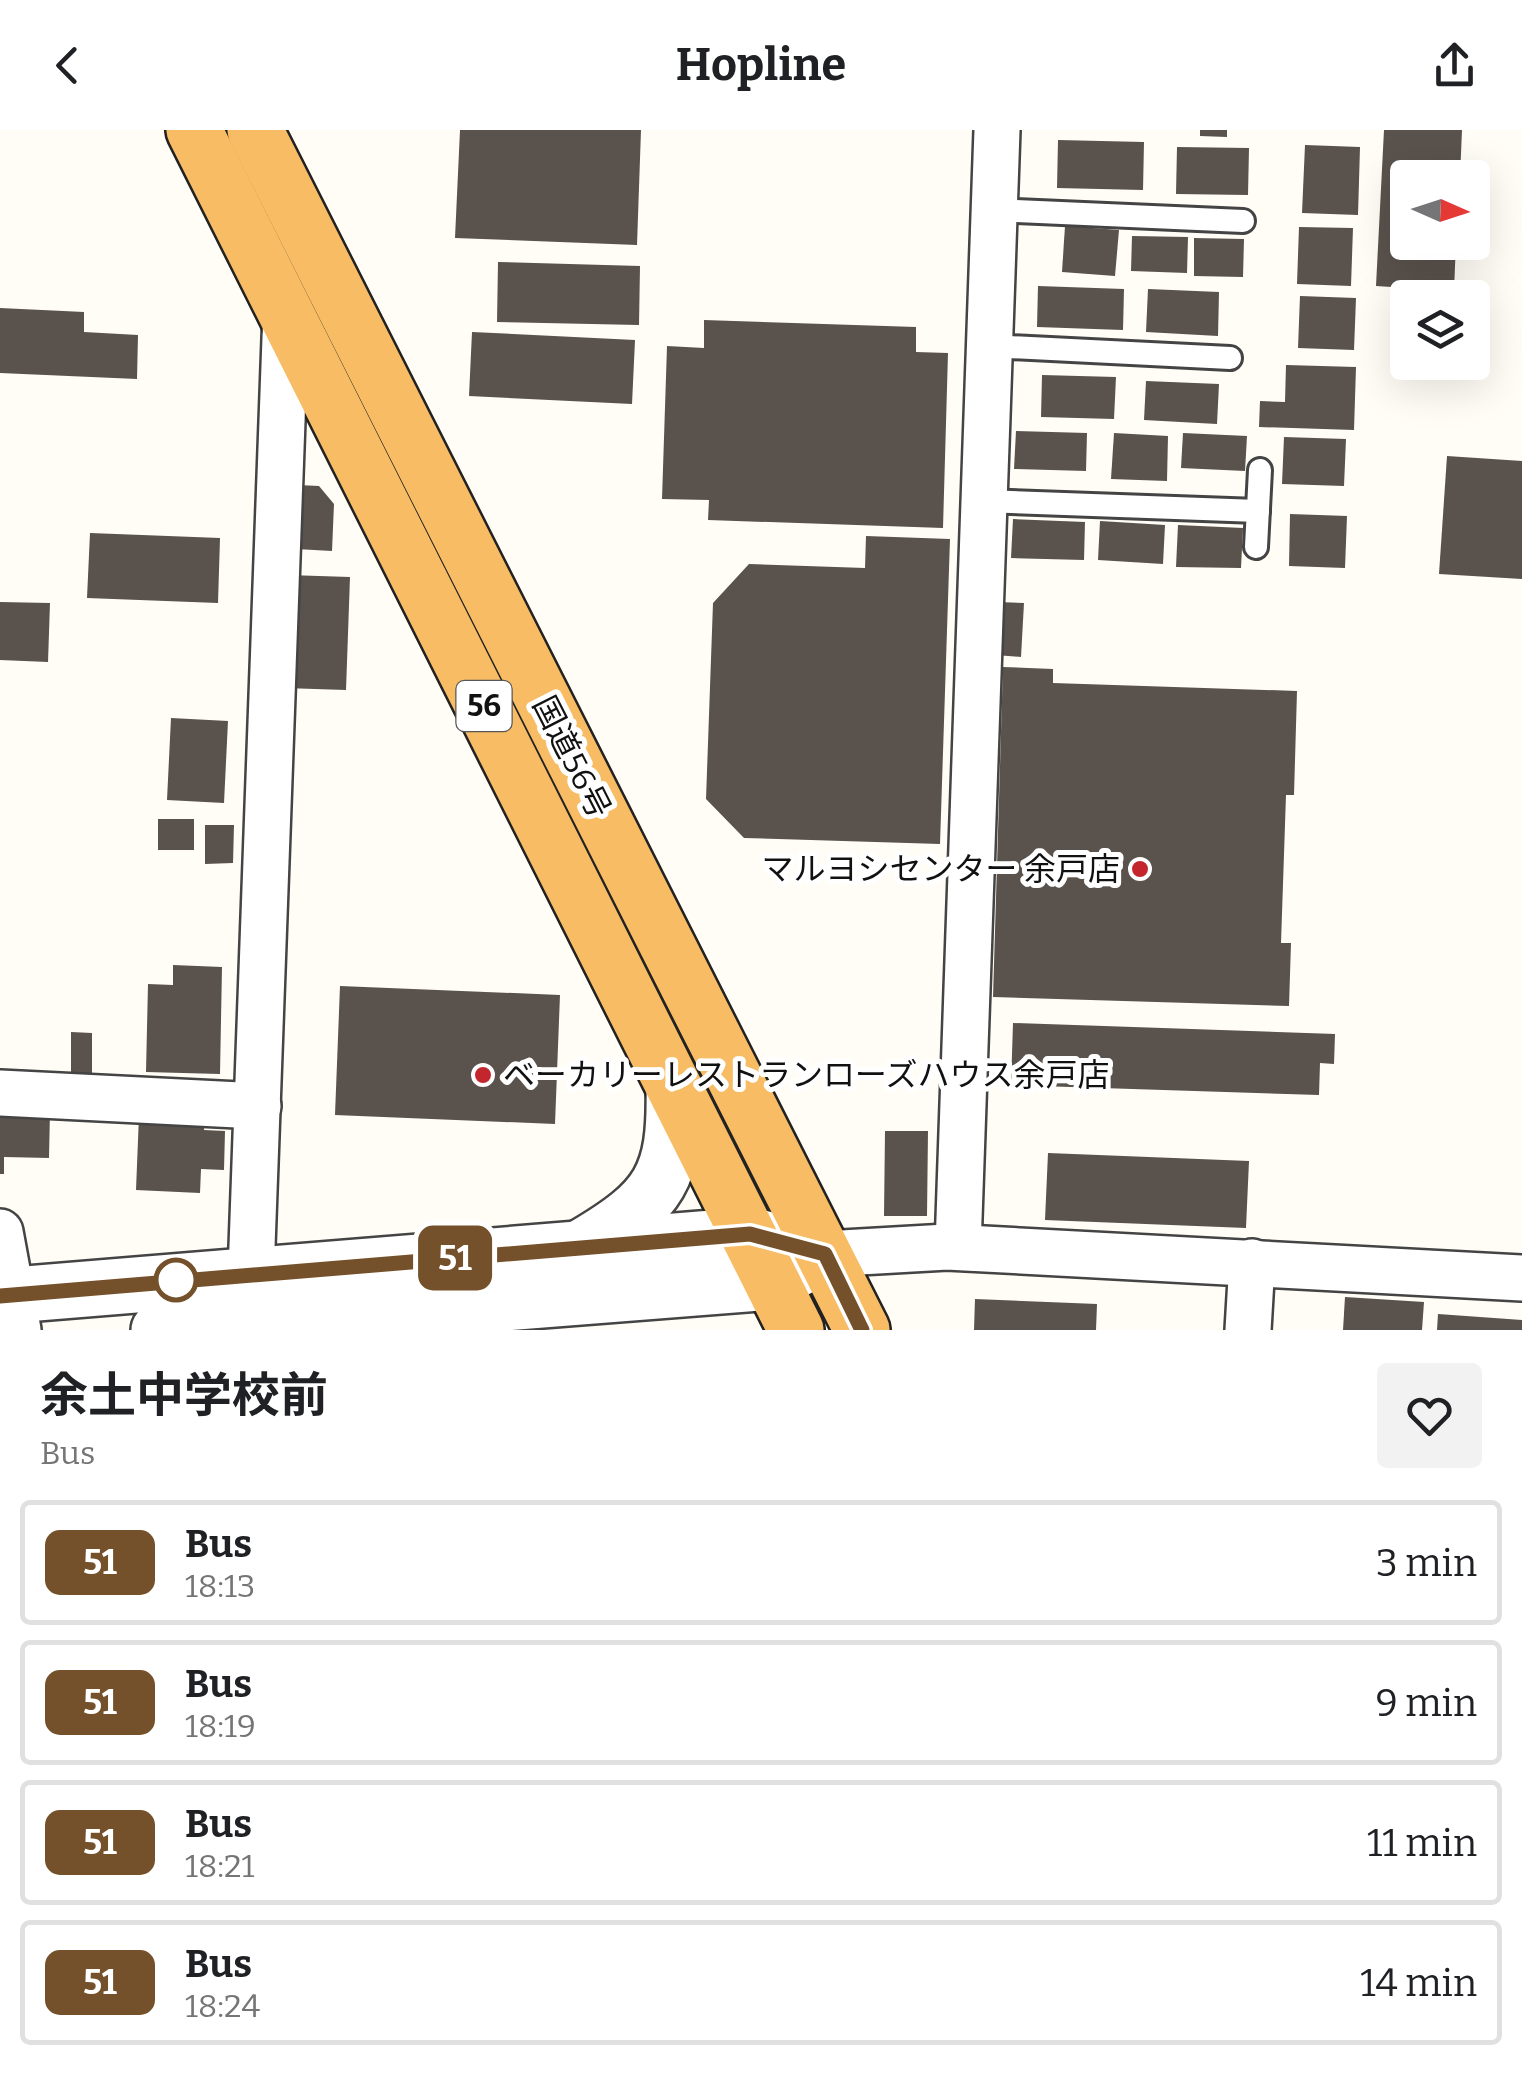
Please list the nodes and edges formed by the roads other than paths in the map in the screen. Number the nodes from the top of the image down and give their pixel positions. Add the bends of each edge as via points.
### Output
1 (194, 130) edge
2 (254, 130) edge
3 (284, 130) edge
4 (997, 130) edge
5 (282, 188) junction
6 (994, 210) junction
7 (1244, 222) dead end
8 (286, 307) junction
9 (990, 346) junction
10 (1230, 358) dead end
11 (1260, 470) dead end
12 (984, 500) junction
13 (1258, 511) junction
14 (1256, 547) dead end
15 (674, 1088) junction
16 (0, 1092) edge
17 (258, 1106) junction
18 (0, 1232) edge
19 (958, 1247) junction
20 (582, 1248) junction
21 (825, 1254) junction
22 (1252, 1262) junction
23 (251, 1274) junction
24 (1522, 1278) edge
25 (773, 1282) edge
26 (11, 1307) edge
27 (159, 1330) edge
28 (862, 1330) edge
29 (1248, 1330) edge

1 - 8 highway, 国道56号 / 56
2 - 5 highway, 国道56号 / 56
3 - 5 street
4 - 6 street
5 - 8 street
5 - 21 highway, 国道56号 / 56
6 - 7 lane
6 - 9 street
8 - 15 highway, 国道56号 / 56
8 - 17 street
9 - 10 lane
9 - 12 street
11 - 13 lane
12 - 13 lane
12 - 19 street
13 - 14 lane
15 - 20 street via 676,1138 659,1188 627,1221
15 - 25 highway, 国道56号 / 56
16 - 17 street
17 - 23 street
18 - 26 street
19 - 21 street
19 - 22 street
20 - 23 street
20 - 25 street
21 - 25 street
21 - 28 highway, 国道56号 / 56
22 - 24 street
22 - 29 street
23 - 26 street
25 - 27 street

